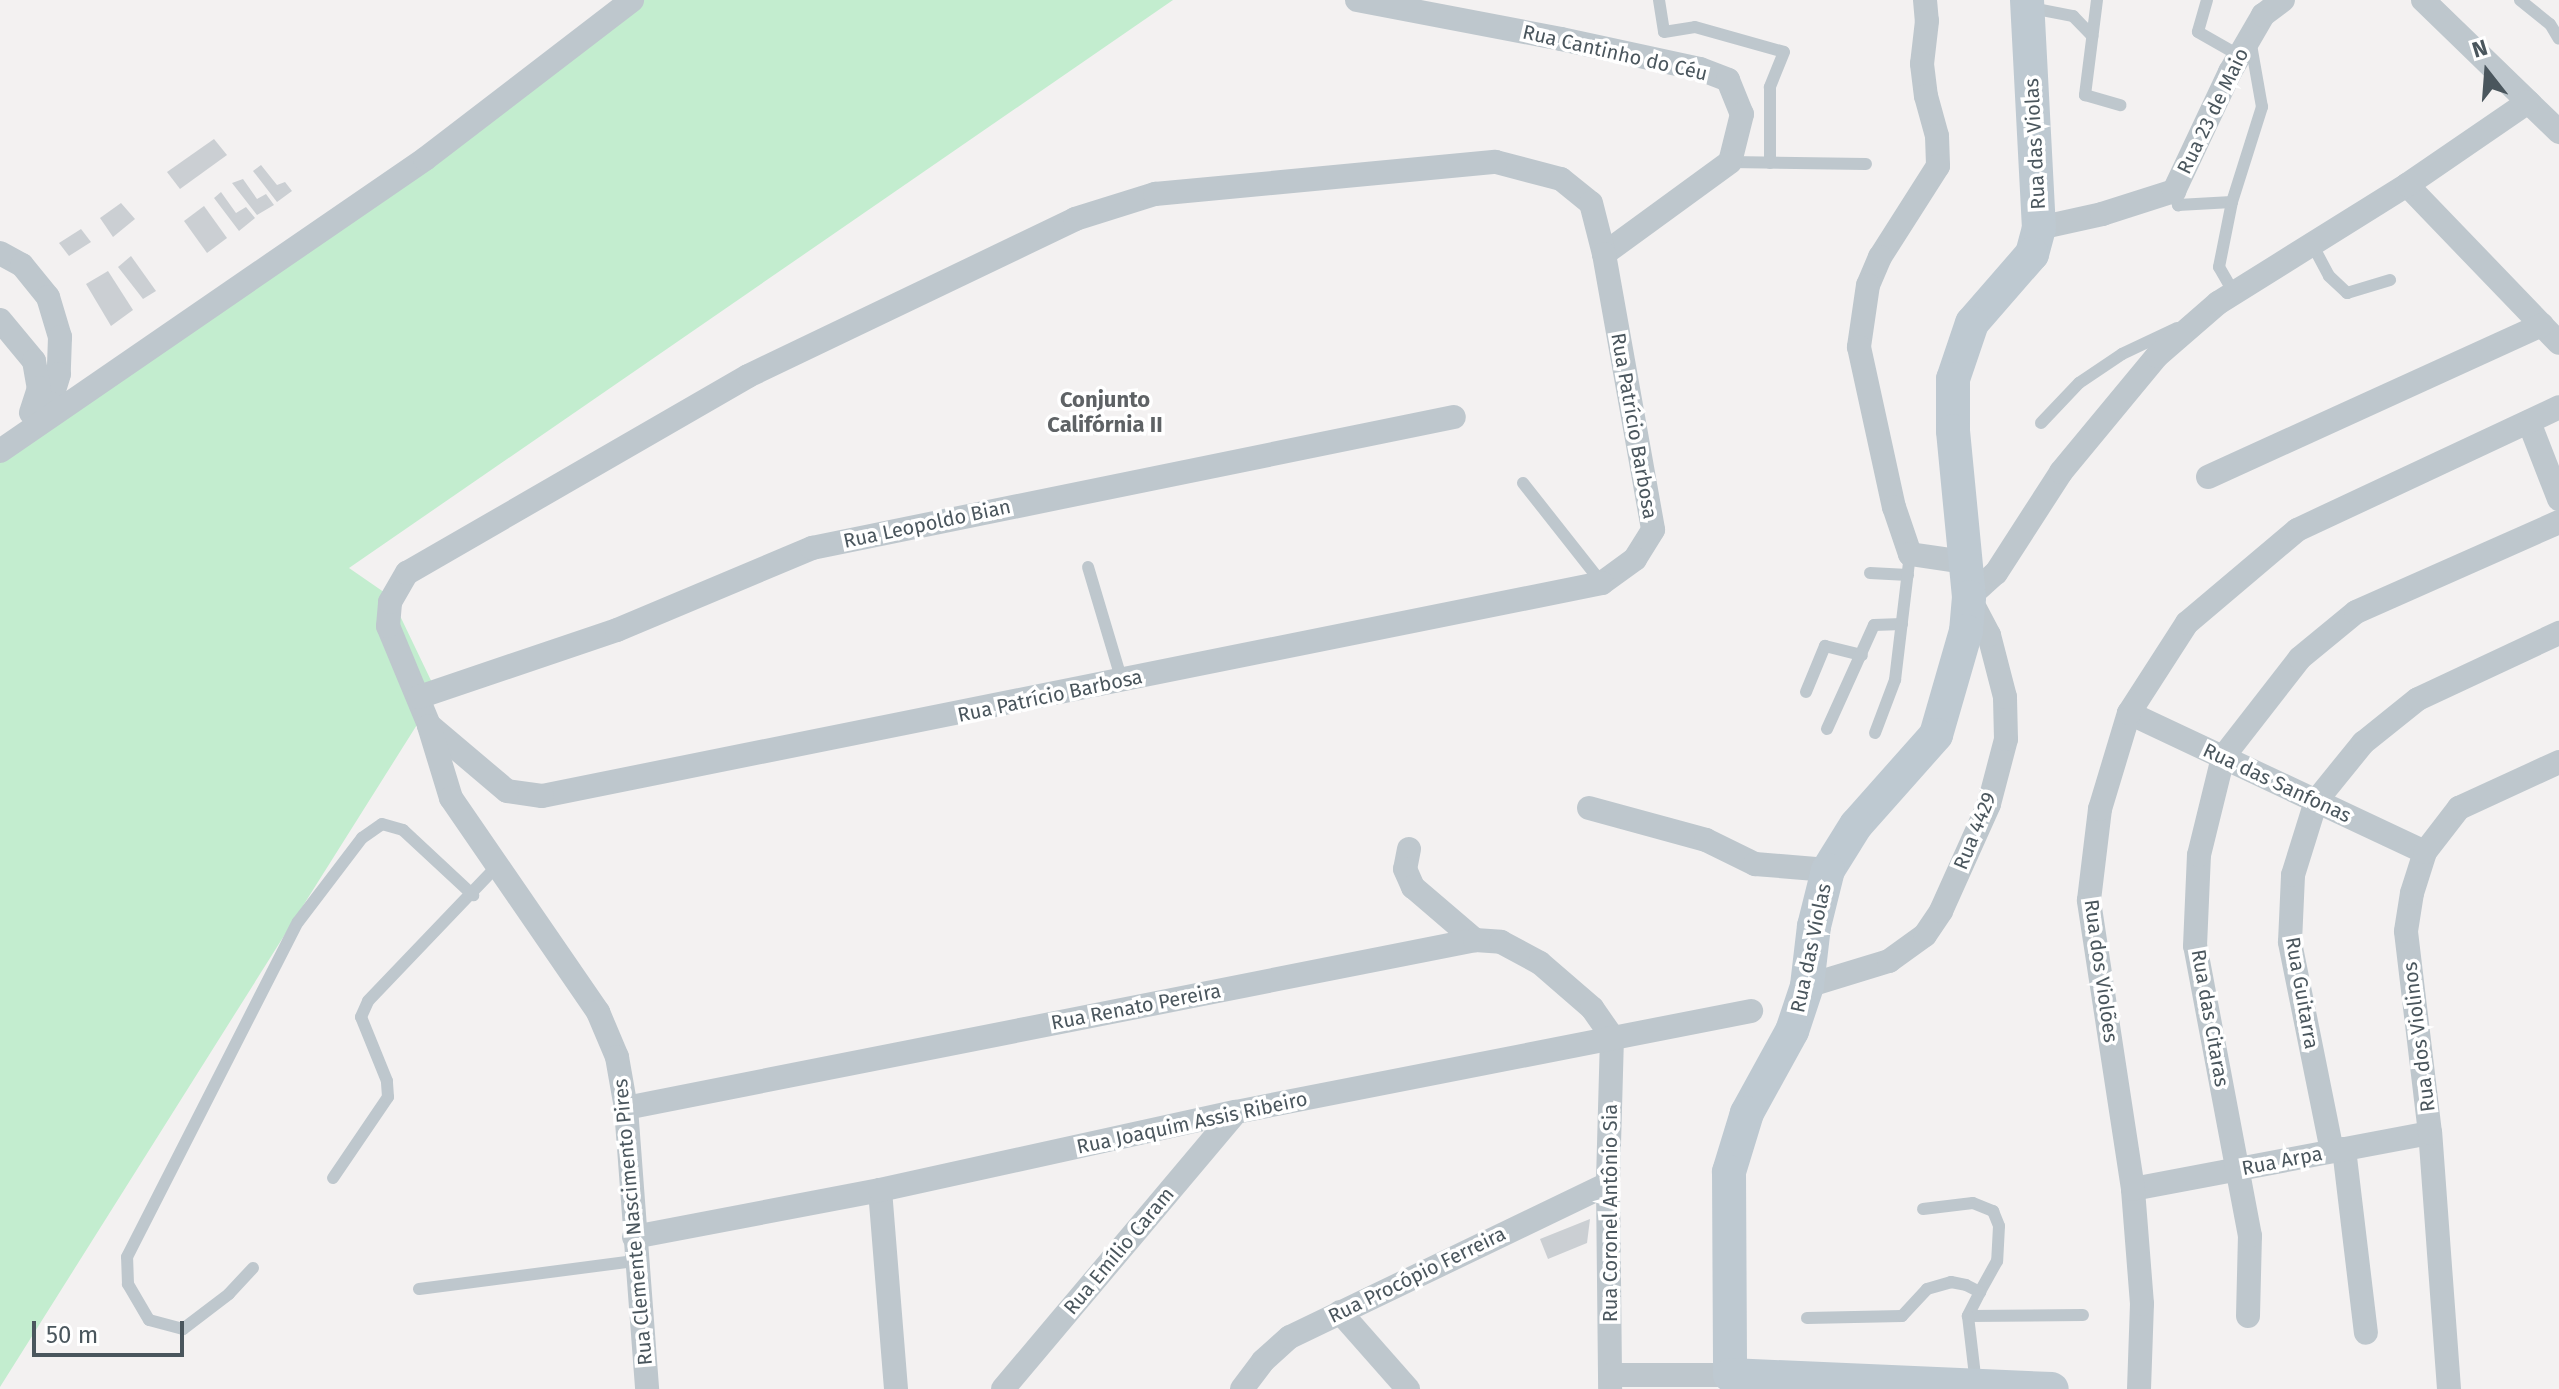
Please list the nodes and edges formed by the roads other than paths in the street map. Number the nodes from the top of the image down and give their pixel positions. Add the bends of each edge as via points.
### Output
1 (632, 0) edge
2 (1357, 0) edge
3 (1659, 0) edge
4 (1925, 0) edge
5 (2097, 0) edge
6 (2207, 0) edge
7 (2283, 0) edge
8 (2423, 0) edge
9 (2520, 0) edge
10 (2545, 0) edge
11 (2027, 4) edge
12 (1456, 9) edge
13 (2537, 13) junction
14 (2092, 36) junction
15 (2559, 39) edge
16 (2245, 47) junction
17 (2528, 102) junction
18 (2121, 105) dead end
19 (2559, 132) edge
20 (1730, 162) junction
21 (1770, 163) junction
22 (1866, 164) dead end
23 (2407, 185) junction
24 (2174, 191) junction
25 (2232, 202) junction
26 (2039, 228) junction
27 (2312, 244) junction
28 (0, 253) edge
29 (1604, 254) junction
30 (2390, 280) dead end
31 (2234, 293) junction
32 (2204, 315) junction
33 (0, 320) edge
34 (2542, 325) junction
35 (2559, 343) edge
36 (2559, 407) edge
37 (1454, 417) dead end
38 (2529, 422) junction
39 (2041, 423) dead end
40 (37, 426) junction
41 (0, 449) edge
42 (2208, 477) dead end
43 (1523, 483) dead end
44 (2559, 499) edge
45 (2559, 522) edge
46 (1965, 562) junction
47 (1909, 564) junction
48 (1088, 567) dead end
49 (1870, 573) dead end
50 (1602, 583) junction
51 (1969, 597) junction
52 (1902, 624) junction
53 (2559, 633) edge
54 (1862, 655) junction
55 (1122, 681) junction
56 (1806, 692) dead end
57 (419, 697) junction
58 (2129, 713) junction
59 (429, 725) junction
60 (1827, 729) dead end
61 (1875, 733) dead end
62 (2223, 757) junction
63 (2559, 762) edge
64 (2316, 801) junction
65 (1589, 808) dead end
66 (1409, 849) dead end
67 (2425, 852) junction
68 (497, 866) junction
69 (1828, 870) junction
70 (473, 895) junction
71 (1475, 940) junction
72 (1807, 986) junction
73 (1751, 1011) dead end
74 (1612, 1037) junction
75 (626, 1108) junction
76 (1236, 1112) junction
77 (2430, 1133) junction
78 (2338, 1150) junction
79 (2238, 1169) junction
80 (333, 1178) dead end
81 (1608, 1184) junction
82 (2133, 1189) junction
83 (880, 1190) junction
84 (1923, 1209) dead end
85 (635, 1249) junction
86 (253, 1268) dead end
87 (419, 1289) dead end
88 (1980, 1292) junction
89 (1340, 1312) junction
90 (2083, 1315) dead end
91 (1968, 1316) junction
92 (2248, 1316) dead end
93 (1807, 1318) dead end
94 (2366, 1333) dead end
95 (1610, 1382) edge
96 (1730, 1382) edge
97 (1976, 1384) junction
98 (1877, 1385) edge
99 (1936, 1386) edge
100 (2031, 1388) edge
101 (647, 1389) edge
102 (896, 1389) edge
103 (1003, 1389) edge
104 (1242, 1389) edge
105 (1408, 1389) edge
106 (2139, 1389) edge
107 (2449, 1389) edge

1 - 40 street via 425,159
2 - 12 street, Rua Cantinho do Céu
3 - 21 lane via 1664,32 1695,27 1784,52 1770,87
4 - 47 street via 1922,64 1938,166 1880,257 1868,285 1859,347
5 - 14 lane
6 - 16 lane via 2198,32
7 - 16 street, Rua 23 de Maio via 2263,15
8 - 17 street
9 - 13 lane
10 - 13 lane
11 - 14 lane via 2073,16
11 - 26 street, Rua das Violas
12 - 20 street, Rua Cantinho do Céu via 1728,80 1742,114
13 - 15 lane
14 - 18 lane via 2085,95
16 - 24 street, Rua 23 de Maio
16 - 25 lane via 2262,107
17 - 19 street
17 - 23 street
20 - 21 lane
20 - 29 street
21 - 22 lane
23 - 27 street
23 - 34 street
24 - 25 lane via 2178,205
24 - 26 street, Rua 23 de Maio
25 - 31 lane via 2219,267
26 - 46 street, Rua das Violas via 2032,254 1972,323 1953,379
27 - 30 lane via 2329,276 2347,293
27 - 31 street
28 - 40 street via 22,265 48,297 60,337 59,374
29 - 50 street, Rua Patrício Barbosa via 1653,530 1635,559
29 - 57 street, Rua Patrício Barbosa via 1591,203 1561,179 1496,162 1155,194 1075,219 748,376 407,573 390,602 388,626
31 - 32 street
32 - 39 lane via 2122,354 2079,383
32 - 51 street via 2157,356 2061,472 1996,573
33 - 41 street via 34,361 39,388 31,413
34 - 35 street
34 - 42 street
36 - 38 street, Rua dos Violões
37 - 57 street, Rua Leopoldo Bian via 812,548 617,630
38 - 44 street
38 - 58 street, Rua dos Violões via 2297,530 2187,623
40 - 41 street
43 - 50 lane
45 - 62 street, Rua das Citaras via 2356,612 2300,658
46 - 47 street
46 - 51 street, Rua das Violas
47 - 49 lane
47 - 52 lane
48 - 55 lane
50 - 55 street, Rua Patrício Barbosa
51 - 69 street, Rua das Violas via 1966,631 1936,735 1856,825
51 - 72 street, Rua 4429 via 1989,635 2005,697 2006,739 1989,804 1925,935 1889,961
52 - 54 lane via 1874,625
52 - 61 lane via 1895,680
53 - 64 street, Rua Guitarra via 2418,699 2363,743
54 - 56 lane via 1825,646
54 - 60 lane
55 - 59 street, Rua Patrício Barbosa via 542,796 507,791
57 - 59 street, Rua Patrício Barbosa
58 - 62 street, Rua das Sanfonas
58 - 82 street, Rua dos Violões via 2100,809 2089,900
59 - 68 street, Rua Clemente Nascimento Pires via 451,798
62 - 64 street, Rua das Sanfonas
62 - 79 street, Rua das Citaras via 2199,855 2195,946
63 - 67 street, Rua dos Violinos via 2459,808
64 - 67 street, Rua das Sanfonas
64 - 78 street, Rua Guitarra via 2293,875 2290,942
65 - 69 street via 1706,840 1755,864
66 - 71 street via 1405,869 1413,887
67 - 77 street, Rua dos Violinos via 2406,931
68 - 70 lane
68 - 75 street, Rua Clemente Nascimento Pires via 598,1012 617,1057
69 - 72 street, Rua das Violas
70 - 80 lane via 368,1001 361,1017 387,1081 388,1097
70 - 86 lane via 403,830 382,824 362,838 298,922 127,1257 128,1284 149,1320 183,1329
71 - 74 street, Rua Renato Pereira via 1501,942 1540,963 1592,1008
71 - 75 street, Rua Renato Pereira
72 - 96 street, Rua das Violas via 1792,1031 1747,1113 1729,1172
73 - 74 street, Rua Joaquim Assis Ribeiro
74 - 76 street, Rua Joaquim Assis Ribeiro
74 - 81 street, Rua Coronel Antônio Sia
75 - 85 street, Rua Clemente Nascimento Pires
76 - 83 street, Rua Joaquim Assis Ribeiro
76 - 103 street, Rua Emílio Caram
77 - 78 street, Rua Arpa
77 - 107 street, Rua dos Violinos
78 - 79 street, Rua Arpa
78 - 94 street, Rua Guitarra
79 - 82 street, Rua Arpa
79 - 92 street, Rua das Citaras via 2250,1236
81 - 89 street, Rua Procópio Ferreira
81 - 95 street, Rua Coronel Antônio Sia
82 - 106 street, Rua dos Violões via 2142,1304
83 - 85 street, Rua Joaquim Assis Ribeiro
83 - 102 street
84 - 88 lane via 1973,1203 1993,1211 1999,1226 1997,1261
85 - 87 lane
85 - 101 street, Rua Clemente Nascimento Pires
88 - 91 lane
88 - 93 lane via 1966,1285 1939,1284 1927,1289 1902,1316
89 - 104 street, Rua Procópio Ferreira via 1290,1337
89 - 105 street
90 - 91 lane
91 - 97 lane
95 - 96 street
96 - 98 street
97 - 99 street
97 - 100 street
98 - 99 street

